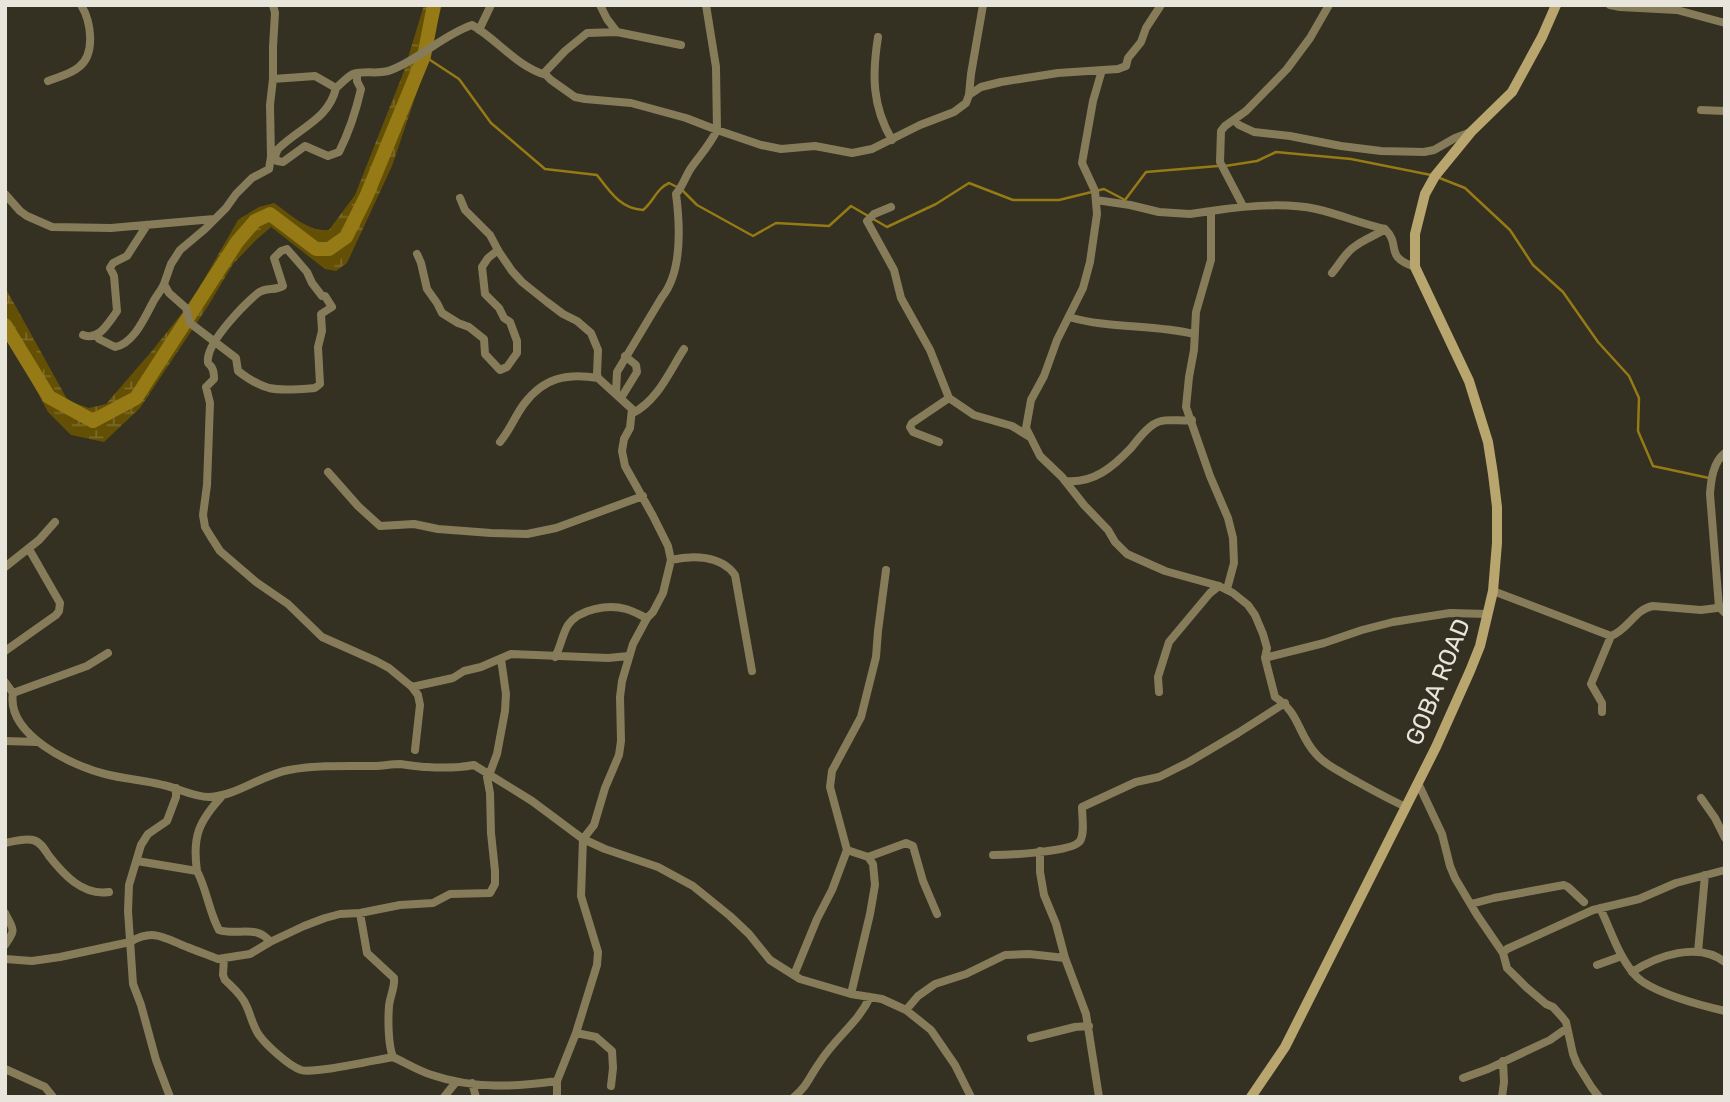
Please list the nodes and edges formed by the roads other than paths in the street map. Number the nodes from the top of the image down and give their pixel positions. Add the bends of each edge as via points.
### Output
1 (81, 5) edge
2 (273, 5) edge
3 (491, 5) edge
4 (600, 5) edge
5 (706, 5) edge
6 (983, 5) edge
7 (1161, 5) edge
8 (1329, 5) edge
9 (1556, 5) edge
10 (1610, 5) edge
11 (1725, 23) edge
12 (480, 30) junction
13 (617, 32) junction
14 (878, 37) dead end
15 (681, 45) dead end
16 (1102, 70) junction
17 (357, 74) junction
18 (547, 75) junction
19 (273, 79) junction
20 (48, 81) dead end
21 (337, 88) junction
22 (969, 95) junction
23 (1701, 110) dead end
24 (1725, 111) edge
25 (1234, 120) junction
26 (717, 130) junction
27 (1471, 132) junction
28 (892, 140) junction
29 (5, 194) edge
30 (460, 198) dead end
31 (1096, 200) junction
32 (1243, 206) junction
33 (891, 207) dead end
34 (1212, 211) junction
35 (215, 219) junction
36 (147, 225) junction
37 (1385, 229) junction
38 (498, 250) junction
39 (417, 254) dead end
40 (1415, 267) junction
41 (1332, 273) dead end
42 (164, 284) junction
43 (1069, 317) junction
44 (1194, 334) junction
45 (83, 335) dead end
46 (97, 336) junction
47 (214, 342) junction
48 (684, 349) dead end
49 (625, 356) junction
50 (598, 378) junction
51 (618, 395) junction
52 (948, 398) junction
53 (633, 413) junction
54 (1192, 420) junction
55 (1030, 438) junction
56 (500, 442) dead end
57 (939, 442) dead end
58 (1725, 453) edge
59 (1714, 471) junction
60 (328, 472) dead end
61 (1725, 473) edge
62 (1065, 481) junction
63 (643, 496) junction
64 (55, 522) dead end
65 (29, 549) junction
66 (671, 560) junction
67 (5, 567) edge
68 (886, 570) dead end
69 (1223, 588) junction
70 (1493, 591) junction
71 (1723, 609) edge
72 (1488, 614) junction
73 (647, 618) junction
74 (1611, 636) junction
75 (5, 651) edge
76 (108, 653) dead end
77 (629, 656) junction
78 (555, 657) junction
79 (1265, 657) junction
80 (501, 659) junction
81 (752, 671) dead end
82 (5, 681) edge
83 (412, 687) junction
84 (1159, 692) dead end
85 (13, 693) junction
86 (1285, 703) junction
87 (1602, 712) dead end
88 (5, 741) edge
89 (37, 742) junction
90 (415, 750) dead end
91 (488, 774) junction
92 (1418, 783) junction
93 (176, 788) junction
94 (223, 795) junction
95 (1701, 798) dead end
96 (1406, 807) junction
97 (1725, 838) edge
98 (583, 839) junction
99 (5, 843) edge
100 (847, 850) junction
101 (1040, 851) junction
102 (993, 855) dead end
103 (868, 857) junction
104 (137, 861) junction
105 (1725, 870) edge
106 (197, 871) junction
107 (1705, 875) junction
108 (109, 892) dead end
109 (1584, 902) dead end
110 (1471, 904) junction
111 (1600, 908) junction
112 (5, 913) edge
113 (360, 913) junction
114 (937, 914) dead end
115 (130, 942) junction
116 (270, 942) junction
117 (5, 945) edge
118 (1698, 952) junction
119 (1503, 953) junction
120 (1622, 956) junction
121 (224, 958) junction
122 (1065, 958) junction
123 (5, 959) edge
124 (1725, 962) edge
125 (1597, 965) dead end
126 (1632, 972) junction
127 (794, 975) junction
128 (851, 994) junction
129 (870, 997) junction
130 (906, 1010) junction
131 (1725, 1012) edge
132 (1089, 1026) junction
133 (1567, 1028) junction
134 (576, 1033) junction
135 (1031, 1038) dead end
136 (393, 1057) junction
137 (1503, 1061) junction
138 (5, 1069) edge
139 (1463, 1078) dead end
140 (557, 1081) junction
141 (456, 1082) junction
142 (472, 1083) junction
143 (611, 1086) dead end
144 (806, 1087) junction
145 (53, 1097) edge
146 (170, 1097) edge
147 (444, 1097) edge
148 (476, 1097) edge
149 (557, 1097) edge
150 (794, 1097) edge
151 (810, 1097) edge
152 (971, 1097) edge
153 (1099, 1097) edge
154 (1251, 1097) edge
155 (1502, 1097) edge
156 (1599, 1097) edge

1 - 20 street via 91,35 85,60 78,69
2 - 19 street
3 - 12 street
4 - 13 street
5 - 26 street via 716,67
6 - 22 street
7 - 16 street via 1126,66
8 - 25 street via 1287,69
9 - 27 main road, GOBA ROAD via 1512,92
10 - 11 street via 1677,10
12 - 17 street via 472,25 460,29 392,70
12 - 18 street via 512,57
13 - 15 street
13 - 18 street via 583,35 550,65
14 - 28 street via 874,78 881,119
16 - 22 street via 1000,82
16 - 31 street via 1082,163
17 - 21 street
17 - 21 street via 361,89 339,152 328,156 305,146 283,162 276,160 278,149 326,109
18 - 26 street via 575,97 631,103
19 - 21 street via 315,76
19 - 35 street via 270,170 252,177
22 - 28 street via 954,112
23 - 24 street
25 - 27 street via 1254,132 1381,151 1434,150
25 - 32 street via 1221,131 1220,162
26 - 28 street via 781,149 815,146 852,153
26 - 49 street via 677,194 679,237 669,288
27 - 40 main road, GOBA ROAD via 1425,194 1415,234
29 - 36 street via 27,216 52,227
30 - 38 street
31 - 34 street via 1160,212
31 - 43 street via 1090,262
32 - 34 street
32 - 37 street via 1317,209
33 - 52 street via 867,221 894,270 901,298 930,350
34 - 44 street via 1211,260
35 - 36 street
35 - 42 street via 180,250
36 - 46 street via 127,257 110,268 117,311
37 - 40 street via 1395,255
37 - 41 street via 1357,244
38 - 39 street via 482,267 485,294 510,322 517,341 517,354 500,370 485,354 484,339 442,313 427,289
38 - 50 street via 522,282 591,333 598,345
40 - 70 main road, GOBA ROAD via 1469,381 1488,442 1497,507
42 - 46 street via 125,344 115,347
42 - 47 street via 186,308 190,323
43 - 44 street
43 - 55 street via 1031,400 1026,428
44 - 54 street via 1186,407
45 - 46 street
47 - 47 street via 236,358 238,371 248,379 268,388 315,388 320,384 321,314 332,307 287,249 274,258 283,286 258,293
47 - 83 street via 208,359 214,379 206,387 205,527 220,551 322,637 389,668
48 - 53 street via 664,384
49 - 51 street via 615,376
49 - 51 street via 637,372
50 - 51 street
50 - 56 street via 562,376 544,385 525,402
51 - 53 street
52 - 55 street via 974,415 1012,426
52 - 57 street via 910,427
53 - 63 street via 622,451
54 - 62 street via 1155,422 1111,467 1092,479
54 - 69 street via 1233,538 1234,562
55 - 62 street via 1040,456
58 - 59 street
59 - 61 street
59 - 71 street via 1711,510
60 - 63 street via 380,526 414,524 527,534
62 - 69 street via 1127,554
63 - 66 street
64 - 65 street
65 - 67 street
65 - 75 street via 60,608
66 - 73 street via 663,593
66 - 81 street via 701,557 731,569
68 - 100 street via 876,657 861,717 830,779
69 - 79 street via 1255,615 1267,648
69 - 84 street via 1210,593 1169,642 1158,677
70 - 72 main road, GOBA ROAD
70 - 74 street
71 - 74 street via 1647,607
72 - 79 street via 1450,613 1393,622
72 - 92 main road, GOBA ROAD via 1470,671
73 - 77 street
73 - 78 street via 624,608 585,612 570,622
74 - 87 street via 1591,684
76 - 85 street via 87,667
77 - 78 street
77 - 98 street via 620,697 619,755 594,825
78 - 80 street via 511,654
79 - 86 street via 1275,697
80 - 83 street via 453,678
80 - 91 street via 505,711
82 - 85 street
83 - 90 street via 420,705
85 - 89 street via 21,726
86 - 96 street via 1322,760
86 - 101 street via 1189,762 1082,807 1078,844
88 - 89 street
89 - 93 street via 96,772
91 - 94 street via 474,765 339,765 290,770
91 - 98 street
91 - 113 street via 495,871 490,893 450,894 433,904
92 - 96 main road, GOBA ROAD
92 - 110 street via 1442,834 1450,866
93 - 94 street via 206,797
93 - 104 street via 167,821 144,838
94 - 106 street via 196,836
95 - 97 street
96 - 154 main road, GOBA ROAD via 1285,1048
98 - 127 street via 658,867 693,886 749,934 770,960
98 - 134 street via 581,896 598,952
99 - 108 street via 35,841 76,884
100 - 103 street
100 - 127 street
101 - 102 street
101 - 122 street via 1044,895
103 - 114 street via 906,843 913,846
103 - 128 street via 875,885
104 - 106 street
104 - 115 street via 129,885
105 - 107 street
106 - 116 street via 219,930 248,930
107 - 111 street
107 - 118 street
109 - 110 street via 1564,886
110 - 119 street
111 - 119 street
111 - 120 street
112 - 117 street via 13,929
113 - 116 street via 325,918
113 - 136 street via 367,953 394,978 389,1004
115 - 121 street via 160,935
115 - 123 street via 32,961
115 - 146 street via 136,996
116 - 121 street via 250,954
118 - 124 street
118 - 126 street via 1664,956
119 - 133 street via 1507,968 1553,1007
120 - 125 street
120 - 126 street
121 - 136 street via 225,980 247,1006 260,1036 300,1069
122 - 130 street via 1006,954 935,984
122 - 132 street
126 - 131 street via 1659,990
127 - 128 street
128 - 129 street
129 - 130 street
129 - 144 street
130 - 152 street via 931,1030
132 - 135 street
132 - 153 street
133 - 137 street
133 - 156 street via 1577,1064
134 - 140 street
134 - 143 street via 596,1037 612,1051
136 - 141 street
137 - 139 street
137 - 155 street
138 - 145 street via 45,1087
140 - 142 street
140 - 149 street
141 - 142 street
141 - 147 street
142 - 148 street
144 - 150 street
144 - 151 street

